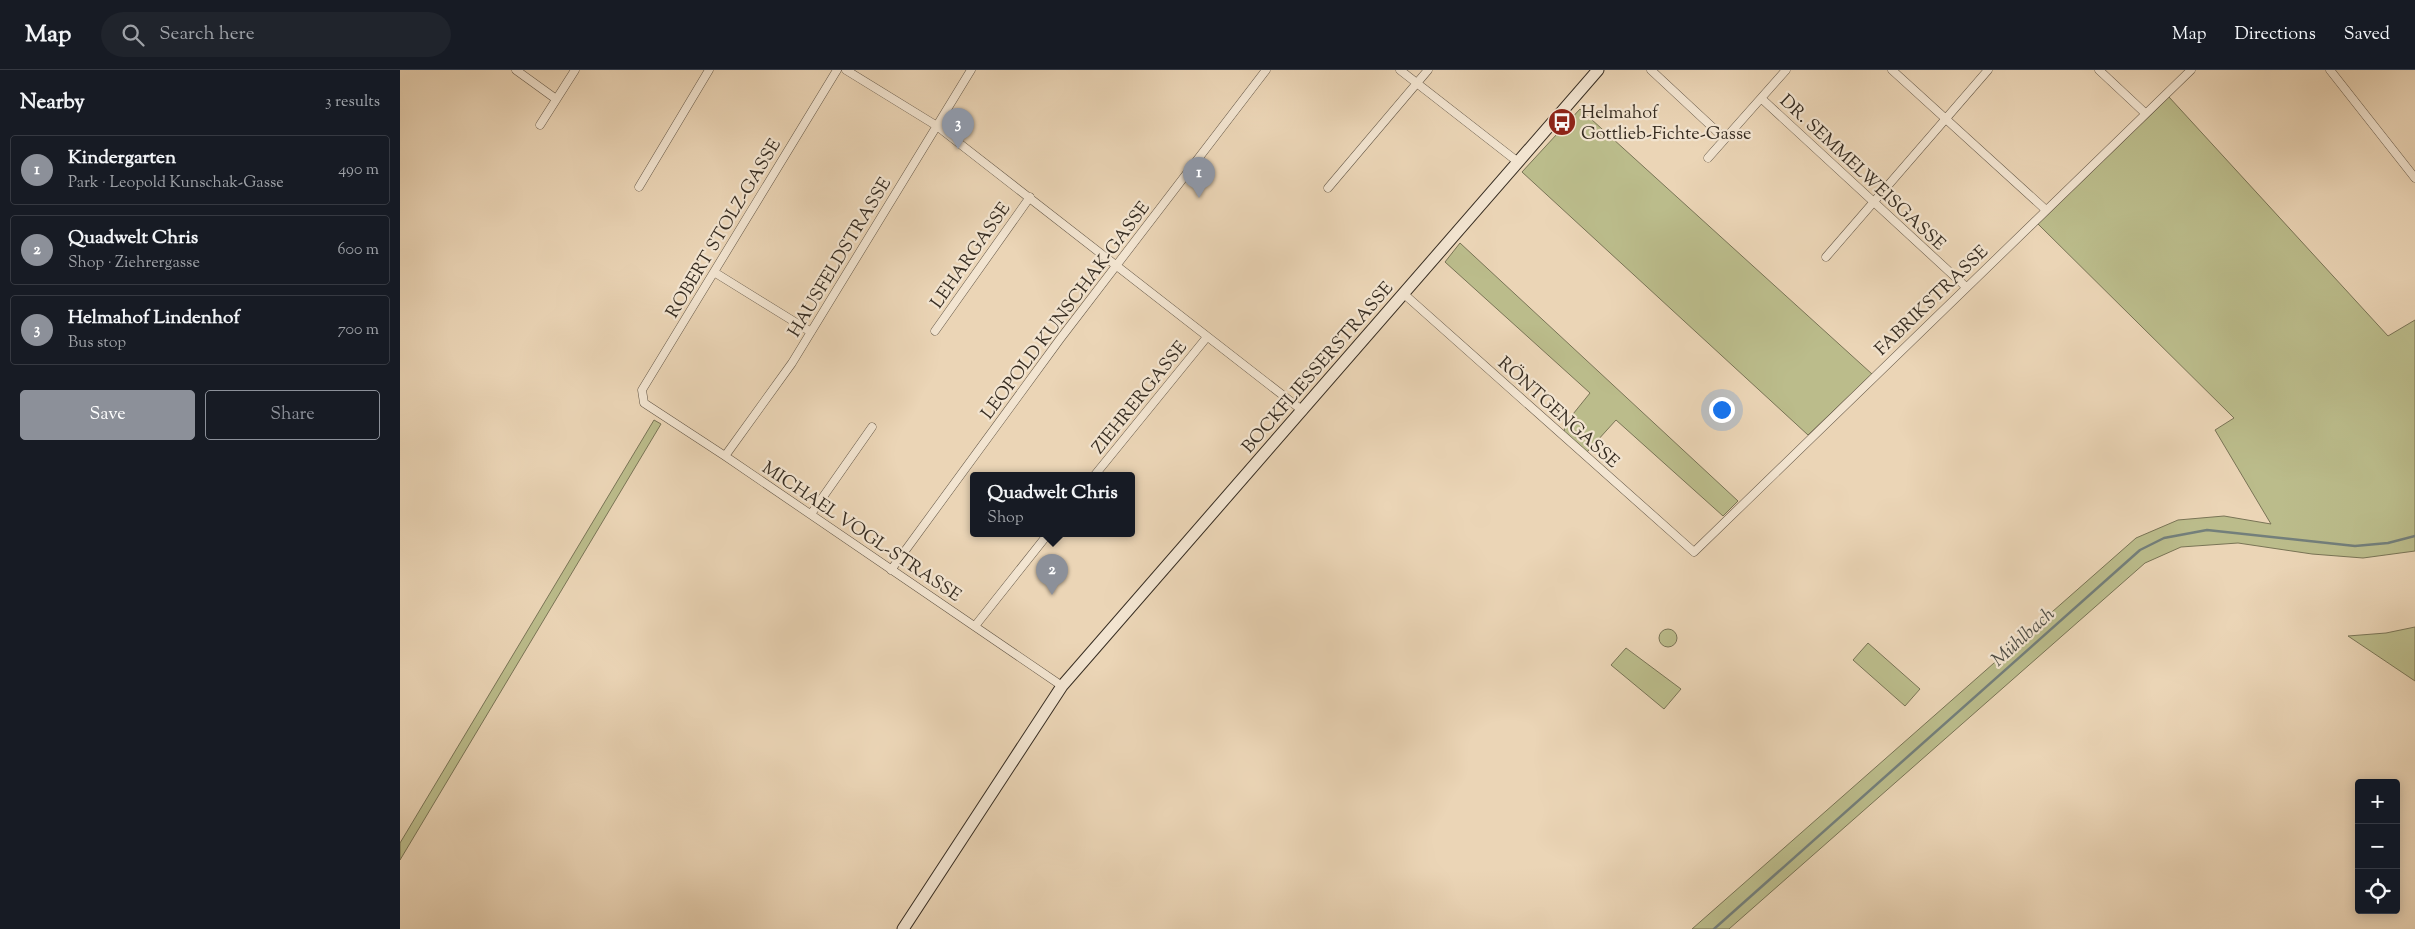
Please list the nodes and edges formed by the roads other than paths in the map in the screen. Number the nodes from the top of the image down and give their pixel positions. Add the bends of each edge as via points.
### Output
1 (516, 70) edge
2 (575, 70) edge
3 (708, 70) edge
4 (837, 70) edge
5 (846, 70) edge
6 (972, 70) edge
7 (1266, 70) edge
8 (1400, 70) edge
9 (1428, 70) edge
10 (1598, 70) edge
11 (1651, 70) edge
12 (1786, 70) edge
13 (1892, 70) edge
14 (1988, 70) edge
15 (2099, 70) edge
16 (2191, 70) edge
17 (2330, 70) edge
18 (1418, 83) junction
19 (556, 99) junction
20 (1762, 99) junction
21 (2145, 113) junction
22 (1946, 118) junction
23 (540, 125) dead end
24 (937, 126) junction
25 (1724, 138) junction
26 (1708, 158) dead end
27 (1518, 162) junction
28 (2415, 178) edge
29 (639, 187) dead end
30 (1328, 188) dead end
31 (1030, 197) junction
32 (1872, 202) junction
33 (2046, 210) junction
34 (1826, 257) dead end
35 (1117, 265) junction
36 (714, 272) junction
37 (1966, 287) junction
38 (1404, 294) junction
39 (935, 331) dead end
40 (811, 332) junction
41 (1207, 337) junction
42 (644, 403) joint
43 (1302, 411) junction
44 (872, 427) dead end
45 (725, 456) junction
46 (1097, 472) edge
47 (811, 514) junction
48 (1046, 537) edge
49 (1694, 552) joint
50 (891, 570) junction
51 (975, 626) junction
52 (1062, 686) junction
53 (903, 929) edge

1 - 19 street
2 - 19 street
3 - 29 street
4 - 36 street, ROBERT STOLZ-GASSE
5 - 24 street
6 - 24 street, HAUSFELDSTRASSE
7 - 35 street, LEOPOLD KUNSCHAK-GASSE
8 - 18 street
9 - 18 street
10 - 27 main road, BOCKFLIESSERSTRASSE
11 - 25 street
12 - 20 street
13 - 22 street
14 - 22 street
15 - 21 street
16 - 21 street, FABRIKSTRASSE
17 - 28 street
18 - 27 street
18 - 30 street
19 - 23 street
20 - 25 street
20 - 32 street, DR. SEMMELWEISGASSE
21 - 33 street, FABRIKSTRASSE
22 - 32 street
22 - 33 street
24 - 31 street
24 - 40 street, HAUSFELDSTRASSE
25 - 26 street
27 - 38 main road, BOCKFLIESSERSTRASSE
31 - 35 street
31 - 39 street, LEHARGASSE
32 - 34 street
32 - 37 street, DR. SEMMELWEISGASSE
33 - 37 street, FABRIKSTRASSE
35 - 41 street
35 - 50 street, LEOPOLD KUNSCHAK-GASSE
36 - 40 street
36 - 42 street, ROBERT STOLZ-GASSE via 642,390
37 - 49 street, FABRIKSTRASSE
38 - 43 main road, BOCKFLIESSERSTRASSE
38 - 49 street, RÖNTGENGASSE
40 - 45 street, HAUSFELDSTRASSE
41 - 43 street
41 - 46 street, ZIEHRERGASSE
42 - 45 street, MICHAEL VOGL-STRASSE
43 - 52 main road, BOCKFLIESSERSTRASSE
44 - 47 street
45 - 47 street, MICHAEL VOGL-STRASSE
47 - 50 street, MICHAEL VOGL-STRASSE
48 - 51 street
50 - 51 street, MICHAEL VOGL-STRASSE
51 - 52 street, MICHAEL VOGL-STRASSE
52 - 53 main road, BOCKFLIESSERSTRASSE

